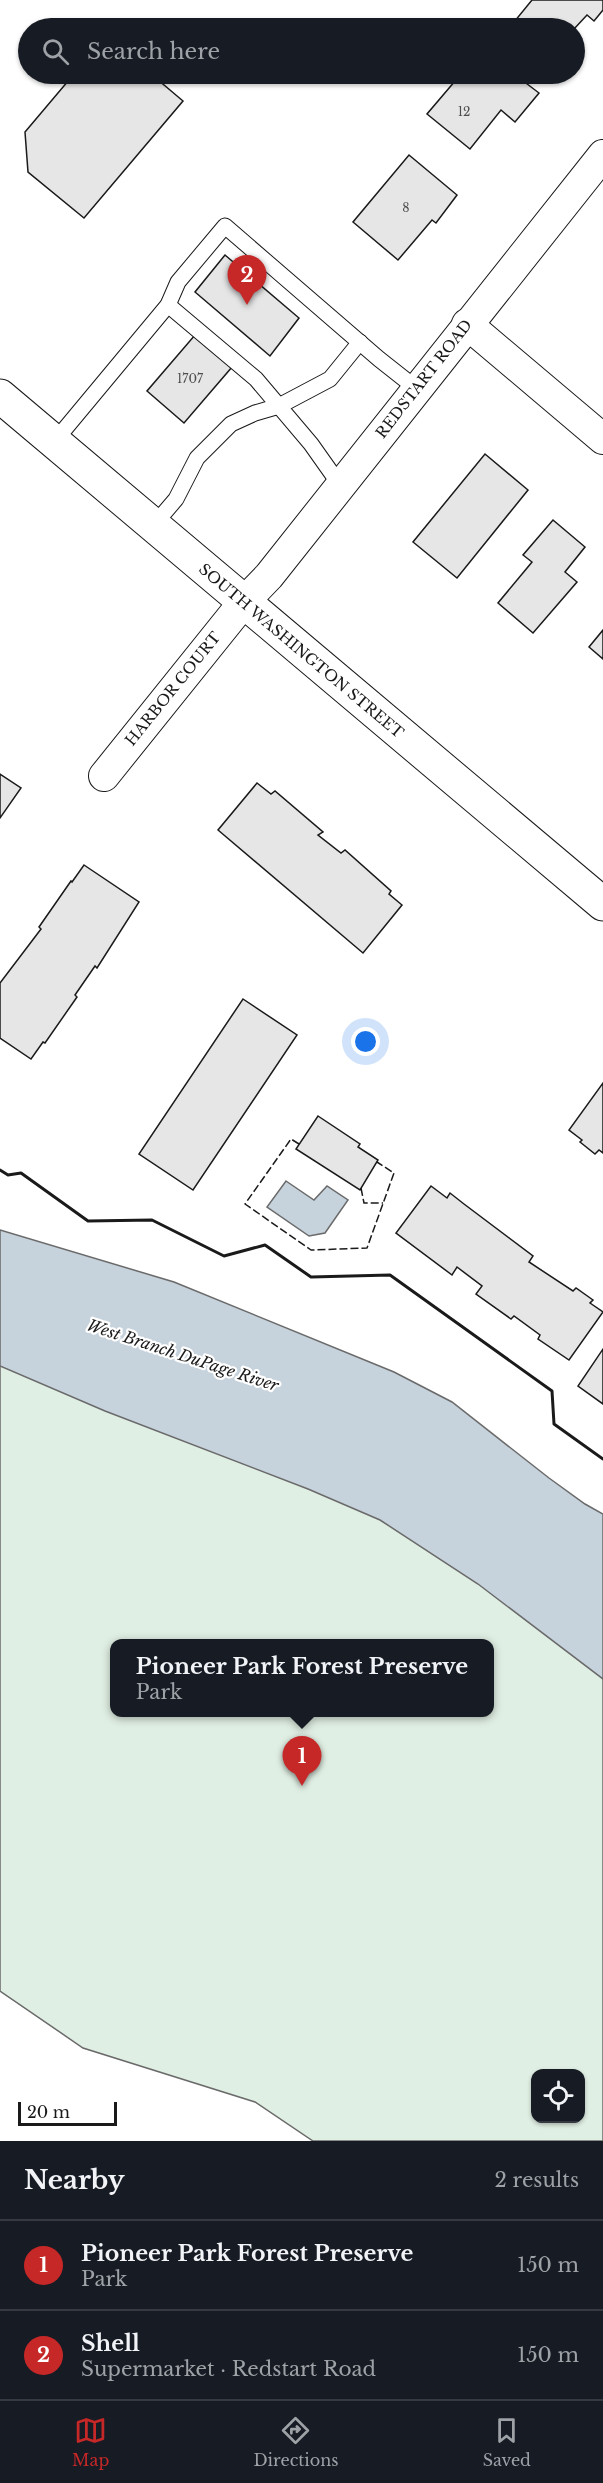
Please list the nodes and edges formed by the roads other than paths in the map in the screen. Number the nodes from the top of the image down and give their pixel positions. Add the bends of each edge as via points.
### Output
1 (603, 155) edge
2 (168, 305) junction
3 (467, 324) junction
4 (360, 342) junction
5 (417, 389) junction
6 (0, 396) edge
7 (279, 406) junction
8 (603, 439) edge
9 (54, 442) junction
10 (340, 485) junction
11 (153, 526) junction
12 (243, 603) junction
13 (104, 776) dead end
14 (603, 904) edge

1 - 3 street, REDSTART ROAD
2 - 4 lane via 178,282 225,226
2 - 7 lane via 256,380
2 - 9 lane
3 - 5 street, REDSTART ROAD
3 - 8 street
4 - 5 lane
4 - 7 lane via 330,379
5 - 10 street, REDSTART ROAD
6 - 9 main road, SOUTH WASHINGTON STREET
7 - 10 lane
7 - 11 lane via 231,424 207,445 176,499
9 - 11 main road, SOUTH WASHINGTON STREET
10 - 12 street, REDSTART ROAD
11 - 12 main road, SOUTH WASHINGTON STREET
12 - 13 street, HARBOR COURT
12 - 14 main road, SOUTH WASHINGTON STREET

